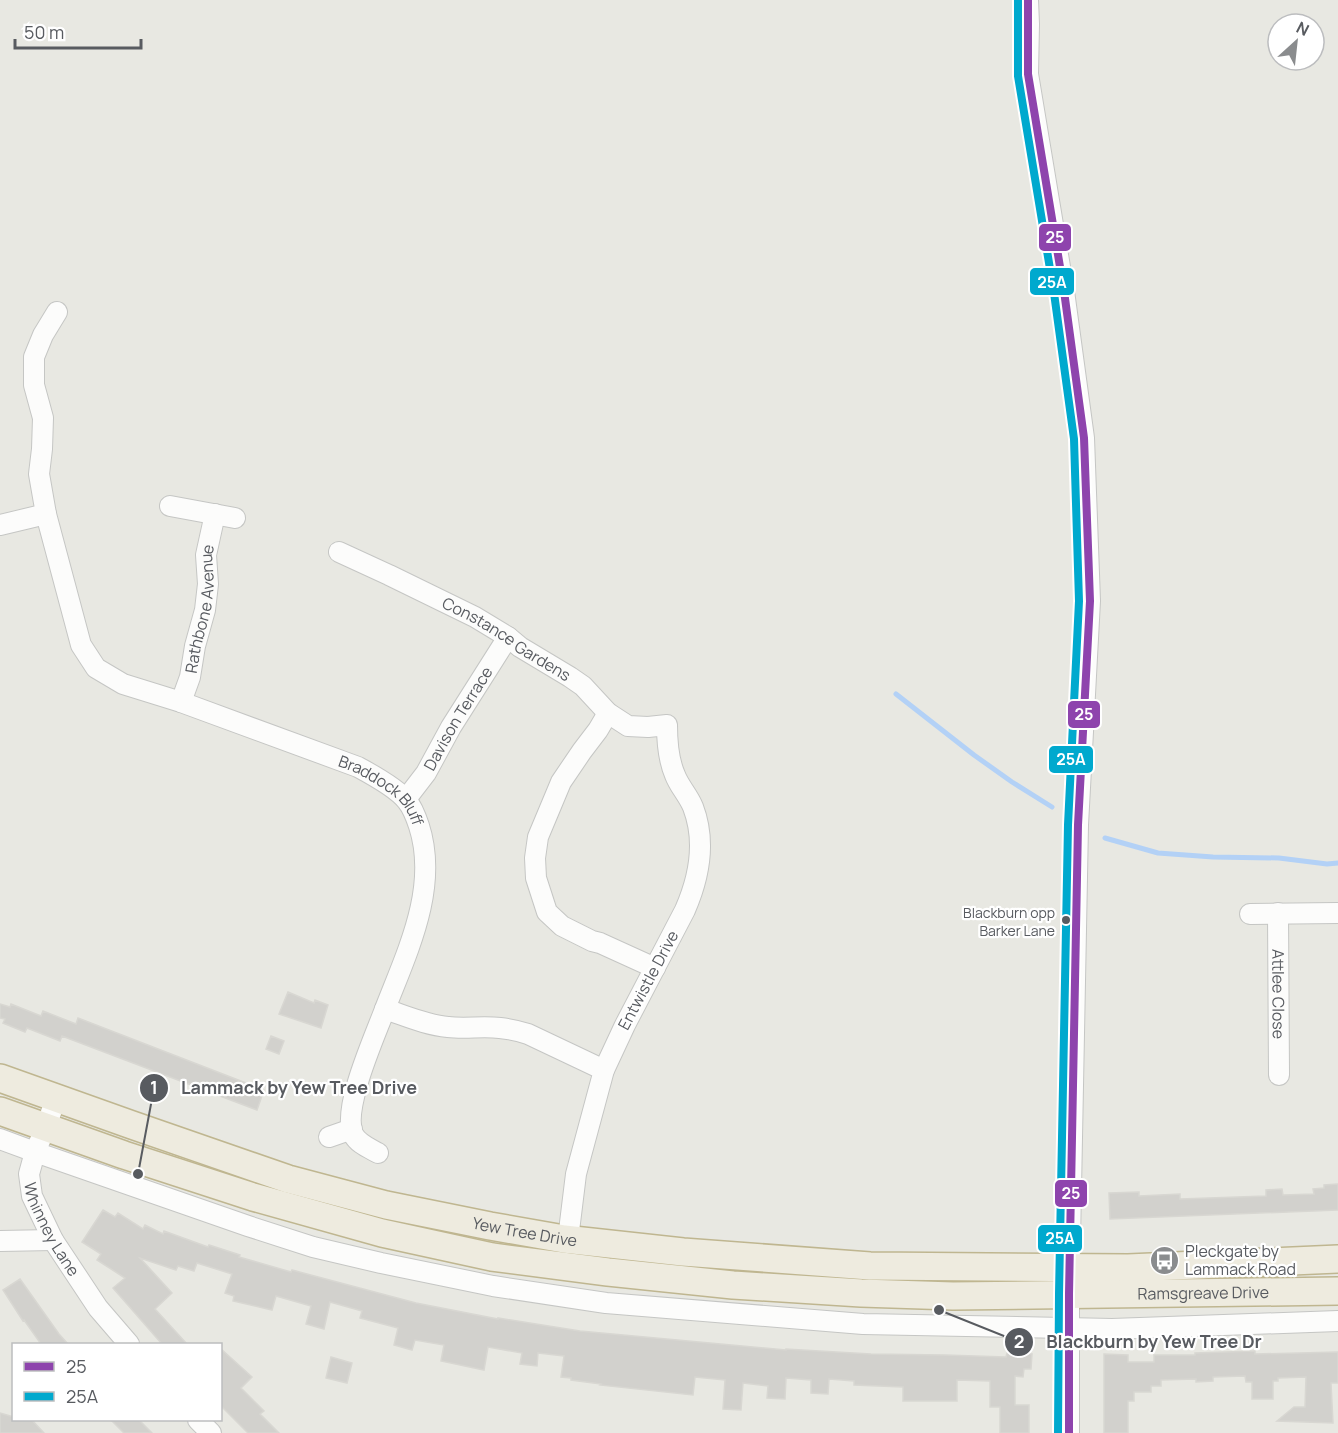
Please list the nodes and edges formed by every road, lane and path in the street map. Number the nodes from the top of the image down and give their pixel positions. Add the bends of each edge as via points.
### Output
1 (1028, 0) edge
2 (57, 312) dead end
3 (170, 506) dead end
4 (46, 514) junction
5 (214, 514) junction
6 (235, 518) dead end
7 (0, 525) edge
8 (339, 552) dead end
9 (508, 636) junction
10 (181, 702) junction
11 (608, 713) junction
12 (667, 725) joint
13 (406, 799) junction
14 (1278, 913) junction
15 (1338, 913) edge
16 (1250, 914) dead end
17 (655, 968) junction
18 (385, 1009) junction
19 (604, 1070) junction
20 (1280, 1075) dead end
21 (0, 1078) edge
22 (56, 1098) junction
23 (0, 1111) edge
24 (46, 1127) junction
25 (352, 1129) junction
26 (329, 1137) dead end
27 (0, 1139) edge
28 (35, 1152) junction
29 (378, 1154) dead end
30 (568, 1239) junction
31 (53, 1240) junction
32 (0, 1241) edge
33 (1338, 1259) edge
34 (564, 1266) junction
35 (1069, 1281) junction
36 (1338, 1291) edge
37 (1338, 1321) edge
38 (1070, 1329) junction
39 (128, 1343) edge
40 (200, 1421) edge
41 (211, 1433) edge
42 (1069, 1433) edge

1 - 35 street via 1028,74 1084,438 1090,601 1078,825
2 - 4 street via 34,357 34,385 43,418 39,474
3 - 5 street
4 - 7 street
4 - 10 street, Braddock Bluff via 81,645 96,668 123,684
5 - 6 street
5 - 10 street, Rathbone Avenue via 206,555 205,610
8 - 9 street, Constance Gardens
9 - 11 street, Constance Gardens via 583,686
9 - 13 street, Davison Terrace via 450,726 426,773
10 - 13 street, Braddock Bluff via 358,767
11 - 12 street, Constance Gardens via 628,726
11 - 17 street via 561,782 538,837 536,878 547,912 562,926
12 - 17 street, Entwistle Drive via 674,775 693,806 700,857 692,893
13 - 18 street, Braddock Bluff via 422,834 424,885 414,933
14 - 15 street
14 - 16 street
14 - 20 street, Attlee Close
17 - 19 street, Entwistle Drive
18 - 19 street via 436,1026 499,1028 528,1034
18 - 25 street, Braddock Bluff via 354,1092
19 - 30 street, Entwistle Drive via 576,1173
21 - 22 highway, Yew Tree Drive
22 - 24 street, Whinney Lane
22 - 30 highway, Yew Tree Drive via 288,1179 386,1205
23 - 24 highway, Yew Tree Drive
24 - 28 street, Whinney Lane
24 - 34 highway, Yew Tree Drive via 253,1197 382,1233 492,1257
25 - 26 street
25 - 29 street via 361,1144
27 - 28 street
28 - 31 street, Whinney Lane via 29,1174 32,1196
28 - 38 street via 313,1247 493,1286 606,1303 863,1324
30 - 34 highway
30 - 35 highway, Yew Tree Drive via 683,1252
31 - 32 street
31 - 39 street, Whinney Lane via 98,1308
33 - 35 highway, Ramsgreave Drive via 1128,1268
34 - 35 highway, Yew Tree Drive via 733,1285 953,1296
35 - 36 highway, Ramsgreave Drive
35 - 38 street
37 - 38 street
38 - 42 street
40 - 41 street

